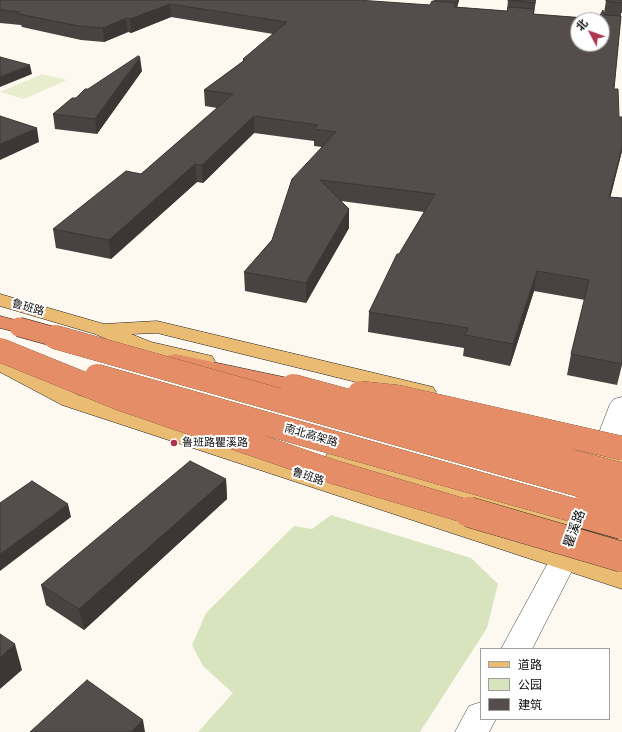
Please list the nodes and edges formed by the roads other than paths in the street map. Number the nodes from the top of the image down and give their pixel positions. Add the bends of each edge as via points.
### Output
1 (0, 300) edge
2 (10, 325) edge
3 (0, 349) edge
4 (0, 362) edge
5 (293, 386) junction
6 (622, 404) edge
7 (616, 448) edge
8 (622, 475) edge
9 (622, 497) edge
10 (622, 524) edge
11 (576, 527) junction
12 (622, 541) edge
13 (622, 557) edge
14 (564, 559) junction
15 (622, 578) edge
16 (517, 648) edge
17 (480, 718) edge
18 (472, 732) edge

1 - 7 main road, 鲁班路 via 102,330 144,347
2 - 5 highway, bridge
2 - 9 highway, bridge
3 - 10 highway, 南北高架路, bridge
3 - 13 highway, bridge via 121,399 326,470
4 - 11 main road, 鲁班路 via 103,385
4 - 14 main road, 鲁班路 via 70,400
5 - 7 highway, bridge via 398,397
5 - 8 highway, bridge
6 - 7 street, 瞿溪路
7 - 11 street, 瞿溪路
11 - 12 main road, 鲁班路
11 - 14 street, 瞿溪路
14 - 15 main road, 鲁班路
14 - 16 street, 瞿溪路
17 - 18 street

